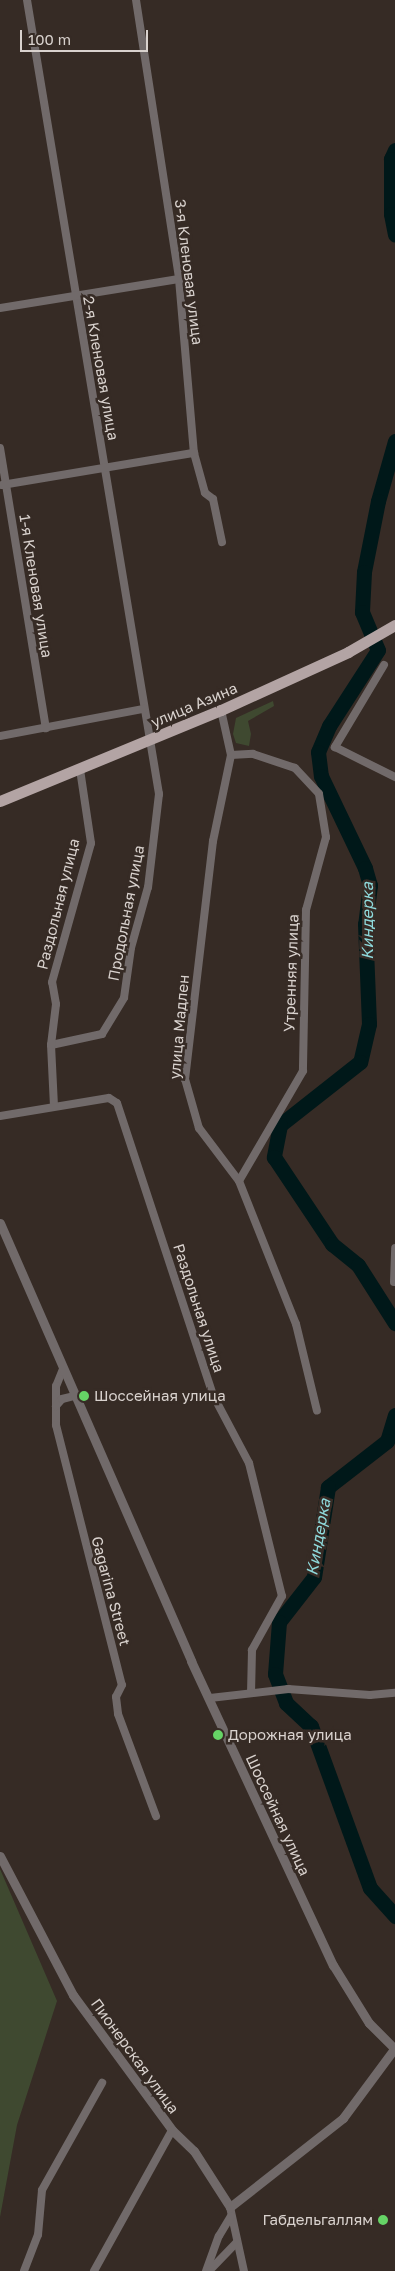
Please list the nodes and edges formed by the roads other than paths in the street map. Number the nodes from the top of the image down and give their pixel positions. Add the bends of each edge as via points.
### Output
1 (26, 0) edge
2 (136, 0) edge
3 (179, 279) junction
4 (74, 295) junction
5 (0, 308) edge
6 (0, 448) edge
7 (194, 453) junction
8 (105, 468) junction
9 (3, 485) edge
10 (222, 542) dead end
11 (395, 625) edge
12 (384, 665) dead end
13 (143, 709) junction
14 (222, 710) junction
15 (46, 728) junction
16 (0, 736) edge
17 (151, 740) junction
18 (231, 755) junction
19 (80, 769) junction
20 (395, 777) edge
21 (0, 801) edge
22 (51, 1044) junction
23 (54, 1106) junction
24 (0, 1116) edge
25 (239, 1181) junction
26 (0, 1223) edge
27 (395, 1248) edge
28 (394, 1282) dead end
29 (62, 1369) junction
30 (74, 1396) junction
31 (55, 1408) junction
32 (317, 1411) dead end
33 (251, 1693) junction
34 (395, 1693) edge
35 (210, 1698) junction
36 (156, 1816) dead end
37 (0, 1856) edge
38 (394, 2049) edge
39 (102, 2083) dead end
40 (172, 2130) junction
41 (230, 2212) junction
42 (238, 2242) junction
43 (24, 2271) edge
44 (94, 2271) edge
45 (208, 2271) edge
46 (244, 2271) edge

1 - 4 street, 2-я Кленовая улица
2 - 3 street, 3-я Кленовая улица
3 - 4 street
3 - 7 street, 3-я Кленовая улица
4 - 5 street
4 - 8 street, 2-я Кленовая улица
6 - 9 street, 1-я Кленовая улица
7 - 8 street
7 - 10 street, 3-я Кленовая улица via 205,493 213,499
8 - 9 street
8 - 13 street, 2-я Кленовая улица
9 - 15 street, 1-я Кленовая улица
11 - 14 main road, улица Азина via 348,652
12 - 20 street via 336,747
13 - 15 street
13 - 17 street, 2-я Кленовая улица
14 - 17 main road, улица Азина
14 - 18 street, улица Мадлен
15 - 16 street
17 - 19 main road, улица Азина
17 - 22 street, Продольная улица via 159,794 148,886 131,948 124,998 102,1034
18 - 25 street, улица Мадлен via 213,841 186,1079 199,1128
18 - 25 street, Утренняя улица via 253,754 295,768 319,794 326,837 306,910 302,1071
19 - 21 main road, улица Азина
19 - 22 street, Раздольная улица via 91,843 52,982 56,1004
22 - 23 street, Раздольная улица
23 - 24 street, Раздольная улица
23 - 33 street, Раздольная улица via 109,1098 117,1103 213,1395 250,1464 282,1596 252,1650
25 - 32 street, улица Мадлен via 296,1324
26 - 29 street, Шоссейная улица
27 - 28 street
29 - 30 street, Шоссейная улица
29 - 31 street, Gagarina Street via 56,1386
30 - 31 street via 62,1399
30 - 35 street, Шоссейная улица
31 - 36 street, Gagarina Street via 69,1487 122,1685 116,1697 118,1714
33 - 34 street via 288,1689 370,1695
33 - 35 street
35 - 38 street, Шоссейная улица via 338,1974 369,2023
37 - 40 street, Пионерская улица via 73,1995
38 - 41 street via 343,2118
39 - 43 street via 42,2190 38,2235
40 - 41 street, Пионерская улица via 194,2151
40 - 44 street
41 - 42 street, Пионерская улица
41 - 45 street via 218,2236
42 - 45 street
42 - 46 street, Пионерская улица

